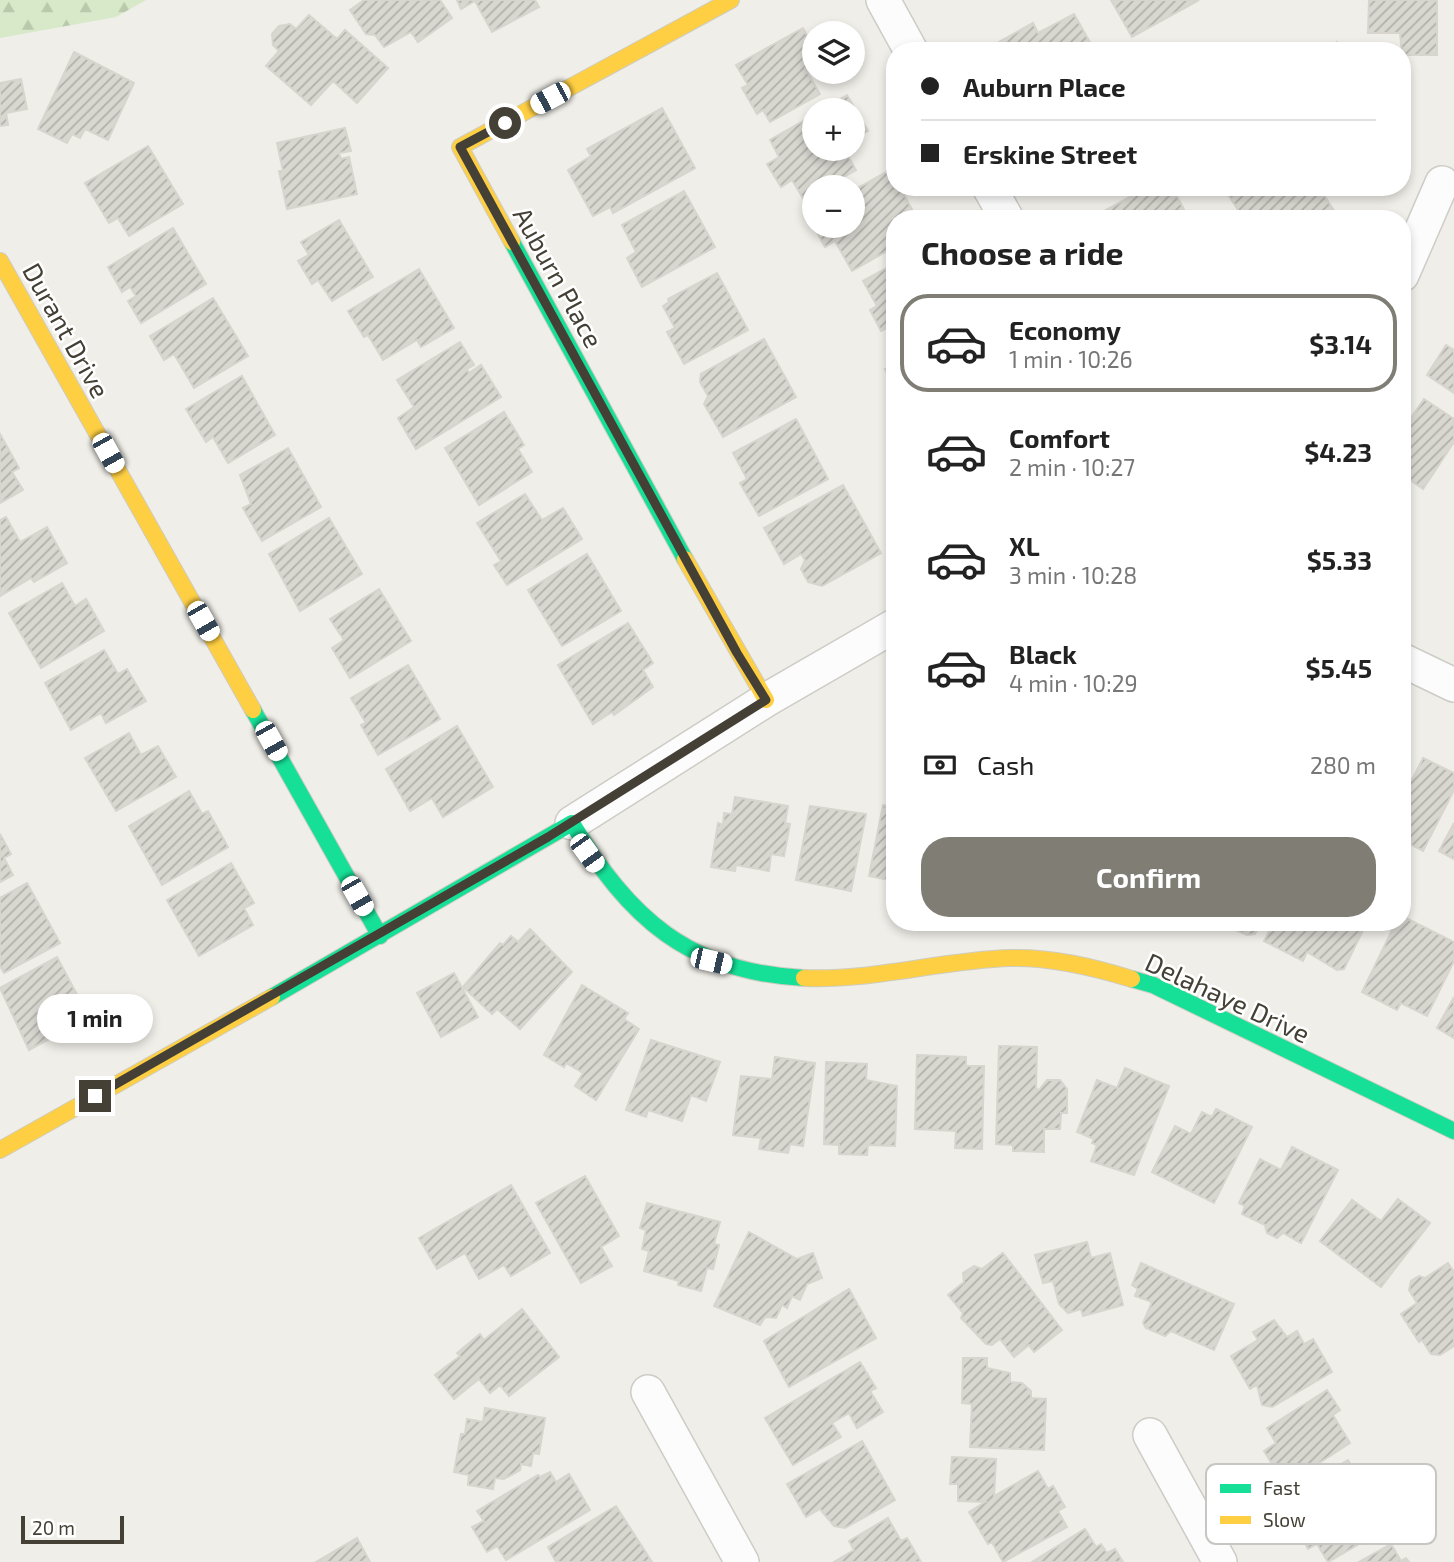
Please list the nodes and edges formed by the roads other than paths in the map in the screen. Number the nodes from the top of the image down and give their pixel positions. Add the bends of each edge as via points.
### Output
1 (732, 0) edge
2 (883, 0) edge
3 (906, 42) edge
4 (1442, 183) dead end
5 (1411, 254) edge
6 (0, 261) edge
7 (886, 631) edge
8 (1411, 664) edge
9 (1454, 685) edge
10 (766, 700) junction
11 (572, 823) junction
12 (380, 936) junction
13 (1454, 1131) edge
14 (0, 1150) edge
15 (648, 1392) dead end
16 (1150, 1435) dead end
17 (1206, 1537) edge
18 (1210, 1544) edge
19 (742, 1562) edge
20 (1220, 1562) edge

1 - 10 street, Auburn Place via 460,147
2 - 3 street
4 - 5 street
6 - 12 street, Durant Drive
7 - 10 street
8 - 9 street
10 - 11 street
11 - 12 street
11 - 13 street, Delahaye Drive via 595,863 642,919 674,943 711,961 763,974 818,980 1015,958 1104,970 1153,985
12 - 14 street
15 - 19 street
16 - 17 street
18 - 20 street

